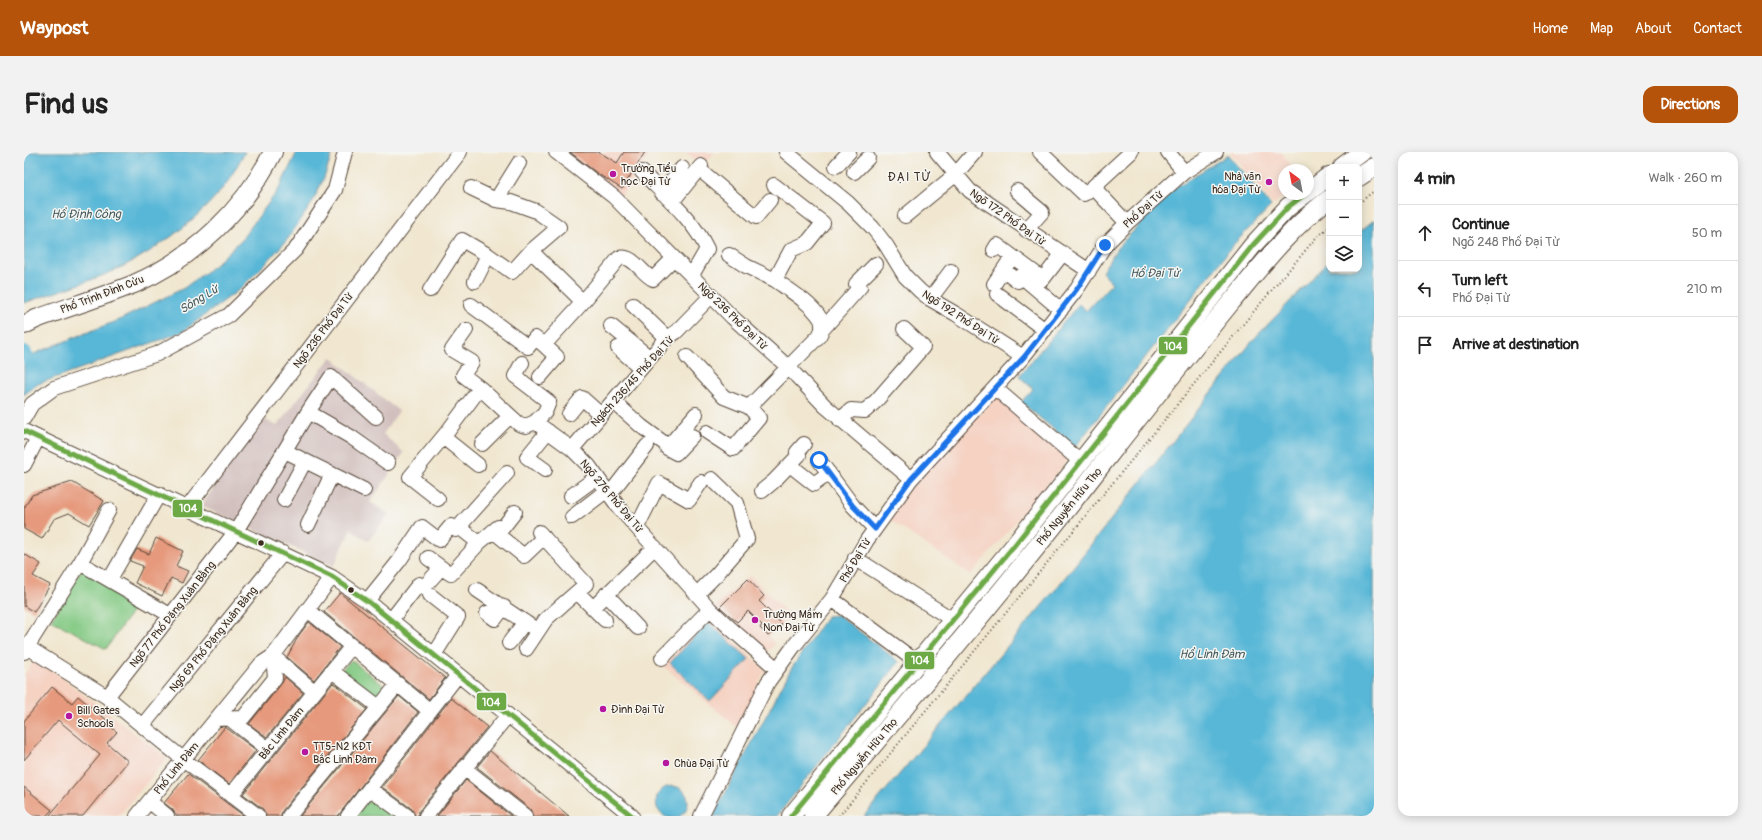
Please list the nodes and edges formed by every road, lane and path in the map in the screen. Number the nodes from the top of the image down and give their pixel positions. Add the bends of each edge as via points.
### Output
1 (273, 152) edge
2 (346, 152) edge
3 (460, 152) edge
4 (556, 152) edge
5 (786, 152) edge
6 (849, 152) edge
7 (937, 152) edge
8 (975, 152) edge
9 (1040, 152) edge
10 (1131, 152) edge
11 (1168, 152) edge
12 (1216, 152) edge
13 (1362, 152) edge
14 (863, 156) edge
15 (519, 162) dead end
16 (1346, 164) edge
17 (836, 166) dead end
18 (1374, 167) edge
19 (682, 168) dead end
20 (642, 172) dead end
21 (854, 172) dead end
22 (1184, 172) junction
23 (955, 175) junction
24 (1362, 175) edge
25 (1326, 178) edge
26 (774, 185) dead end
27 (1093, 187) junction
28 (1314, 187) edge
29 (472, 188) dead end
30 (1017, 191) dead end
31 (1374, 191) edge
32 (667, 197) junction
33 (496, 200) junction
34 (770, 200) dead end
35 (1297, 200) edge
36 (1328, 200) edge
37 (1362, 201) edge
38 (905, 216) dead end
39 (1127, 223) junction
40 (1026, 230) junction
41 (1326, 230) edge
42 (994, 250) dead end
43 (531, 251) junction
44 (1063, 253) junction
45 (488, 255) junction
46 (729, 255) dead end
47 (674, 258) junction
48 (876, 264) dead end
49 (951, 271) dead end
50 (1089, 271) junction
51 (692, 275) junction
52 (775, 280) junction
53 (474, 282) dead end
54 (430, 290) dead end
55 (711, 296) junction
56 (930, 299) junction
57 (583, 302) junction
58 (471, 305) dead end
59 (633, 305) dead end
60 (1061, 310) junction
61 (24, 325) edge
62 (611, 326) dead end
63 (904, 329) dead end
64 (466, 330) dead end
65 (822, 330) junction
66 (1045, 330) junction
67 (667, 338) junction
68 (544, 345) junction
69 (618, 348) dead end
70 (687, 357) dead end
71 (1024, 357) junction
72 (522, 363) dead end
73 (645, 363) junction
74 (788, 368) junction
75 (540, 377) dead end
76 (480, 388) junction
77 (994, 388) junction
78 (613, 401) junction
79 (749, 407) junction
80 (308, 412) junction
81 (569, 414) dead end
82 (601, 414) junction
83 (696, 414) dead end
84 (510, 416) junction
85 (376, 417) dead end
86 (24, 418) edge
87 (840, 420) junction
88 (535, 422) junction
89 (24, 431) edge
90 (548, 431) junction
91 (707, 432) dead end
92 (692, 436) dead end
93 (444, 437) junction
94 (38, 438) junction
95 (482, 444) dead end
96 (804, 444) dead end
97 (647, 446) dead end
98 (668, 446) junction
99 (572, 449) junction
100 (285, 451) junction
101 (819, 460) dead end
102 (305, 461) junction
103 (1080, 461) junction
104 (388, 463) dead end
105 (24, 464) edge
106 (478, 465) dead end
107 (790, 465) junction
108 (545, 470) dead end
109 (507, 473) dead end
110 (829, 473) junction
111 (332, 474) junction
112 (598, 476) junction
113 (911, 479) junction
114 (364, 490) dead end
115 (762, 491) dead end
116 (608, 493) junction
117 (160, 494) junction
118 (571, 496) dead end
119 (438, 499) dead end
120 (284, 500) dead end
121 (187, 508) junction
122 (109, 510) dead end
123 (515, 512) dead end
124 (572, 517) dead end
125 (308, 524) dead end
126 (459, 527) junction
127 (637, 527) junction
128 (875, 529) junction
129 (236, 531) junction
130 (493, 531) junction
131 (479, 543) junction
132 (655, 547) junction
133 (283, 553) junction
134 (428, 558) dead end
135 (855, 558) junction
136 (80, 563) junction
137 (441, 568) junction
138 (332, 577) junction
139 (110, 579) junction
140 (477, 590) dead end
141 (577, 592) junction
142 (606, 594) junction
143 (697, 594) junction
144 (430, 595) dead end
145 (832, 599) junction
146 (367, 601) junction
147 (504, 607) junction
148 (593, 608) junction
149 (710, 609) junction
150 (308, 610) junction
151 (487, 613) dead end
152 (170, 615) junction
153 (391, 620) junction
154 (604, 620) dead end
155 (525, 622) junction
156 (948, 627) junction
157 (638, 628) dead end
158 (538, 630) junction
159 (509, 644) dead end
160 (957, 645) junction
161 (352, 646) junction
162 (25, 648) edge
163 (526, 649) dead end
164 (434, 655) junction
165 (273, 656) junction
166 (662, 658) dead end
167 (918, 663) junction
168 (777, 669) junction
169 (332, 670) junction
170 (458, 675) junction
171 (398, 684) junction
172 (315, 692) junction
173 (107, 697) junction
174 (379, 707) junction
175 (430, 711) junction
176 (508, 715) junction
177 (216, 719) junction
178 (230, 719) junction
179 (143, 725) junction
180 (268, 749) junction
181 (184, 759) junction
182 (464, 768) junction
183 (370, 789) junction
184 (230, 795) junction
185 (149, 801) junction
186 (137, 816) edge
187 (167, 816) edge
188 (258, 816) edge
189 (289, 816) edge
190 (348, 816) edge
191 (407, 816) edge
192 (426, 816) edge
193 (525, 816) edge
194 (632, 816) edge
195 (701, 816) edge
196 (791, 816) edge
197 (813, 816) edge
198 (839, 816) edge

1 - 61 main road, Phố Trịnh Đình Cửu via 256,183 236,209 190,251 135,283
2 - 86 street via 335,190 296,250 229,315 157,354 54,388 32,404
3 - 121 street, Ngõ 236 Phố Đại Từ
4 - 47 street, Ngõ 236 Phố Đại Từ via 614,197
5 - 56 street, Ngõ 192 Phố Đại Từ via 848,203 873,228 905,276
6 - 17 street
7 - 23 street, Ngõ 172 Phố Đại Từ
8 - 23 street
9 - 27 street via 1084,194
10 - 27 street
11 - 22 street
12 - 22 street, Phố Đại Từ
13 - 16 main road
14 - 21 street
15 - 33 street
18 - 24 main road
19 - 32 street
20 - 32 street
22 - 39 street, Phố Đại Từ
23 - 38 street
23 - 40 street, Ngõ 172 Phố Đại Từ via 970,191
25 - 28 main road
26 - 52 street via 823,223 807,243 791,250
27 - 39 street
29 - 33 street
30 - 40 street via 1042,212
31 - 37 path
32 - 34 street via 700,167 756,217
32 - 51 street via 700,233 707,250
33 - 43 street via 511,202 536,211 558,227
35 - 103 main road, Phố Nguyễn Hữu Thọ via 1253,245
36 - 160 main road, Phố Nguyễn Hữu Thọ via 1293,229 1256,272
39 - 50 street, Phố Đại Từ via 1105,245
40 - 44 street, Ngõ 172 Phố Đại Từ
41 - 198 path via 1315,239 1255,310
42 - 44 street via 997,245 1042,279
43 - 45 street via 512,272
43 - 57 street
44 - 50 street, Ngõ 172 Phố Đại Từ
45 - 53 street
45 - 54 street via 462,240
46 - 52 street
47 - 51 street, Ngõ 236 Phố Đại Từ
47 - 57 street via 652,279 631,260 619,258
48 - 65 street via 856,284 860,287
49 - 56 street
50 - 60 street, Phố Đại Từ
51 - 55 street, Ngõ 236 Phố Đại Từ
52 - 65 street via 800,298 820,318
55 - 67 street, Ngách 236/45 Phố Đại Từ
55 - 74 street, Ngõ 236 Phố Đại Từ
56 - 71 street, Ngõ 192 Phố Đại Từ
57 - 68 street
58 - 68 street via 528,347 534,338
59 - 67 street
60 - 66 street, Phố Đại Từ
60 - 66 street via 1021,276 1018,281 1007,266 996,289
62 - 73 street
63 - 87 street via 923,347 865,411 851,410
64 - 76 street via 452,350 472,362 463,375
65 - 74 street
66 - 71 street, Phố Đại Từ
67 - 73 street, Ngách 236/45 Phố Đại Từ
68 - 75 street via 557,357
69 - 73 street
70 - 79 street via 724,397
71 - 77 street, Phố Đại Từ
72 - 88 street via 515,376 548,402 545,412
73 - 78 street, Ngách 236/45 Phố Đại Từ
74 - 79 street
74 - 87 street, Ngõ 236 Phố Đại Từ
76 - 84 street
76 - 93 street
77 - 103 street
77 - 113 street, Phố Đại Từ
78 - 82 street, Ngách 236/45 Phố Đại Từ
78 - 98 street
79 - 91 street via 759,418 733,449
80 - 85 street, Ngõ 77 Phố Đặng Xuân Bằng via 331,377
80 - 100 street, Ngõ 77 Phố Đặng Xuân Bằng
80 - 104 street via 351,437
81 - 82 street via 582,398
82 - 99 street, Ngách 236/45 Phố Đại Từ
83 - 98 street
84 - 88 street via 519,424 526,426
84 - 95 street
87 - 113 street, Ngõ 236 Phố Đại Từ
88 - 90 street, Ngõ 276 Phố Đại Từ
89 - 94 street
90 - 99 street, Ngõ 276 Phố Đại Từ
90 - 108 street via 527,457
92 - 98 street via 676,453 667,448
93 - 106 street
93 - 119 street via 410,477
94 - 105 street
94 - 117 street
96 - 107 street
97 - 116 street
99 - 112 street, Ngõ 276 Phố Đại Từ
100 - 102 street
100 - 129 street, Ngõ 77 Phố Đặng Xuân Bằng
101 - 110 street
102 - 111 street
102 - 120 street
103 - 156 main road, Phố Nguyễn Hữu Thọ
107 - 110 street via 814,484
107 - 115 street
109 - 126 street
110 - 128 street via 853,506
111 - 114 street
111 - 125 street
112 - 116 street, Ngõ 276 Phố Đại Từ
112 - 118 street
113 - 128 street, Phố Đại Từ
116 - 124 street
116 - 127 street, Ngõ 276 Phố Đại Từ
117 - 121 street
117 - 139 street
121 - 129 street
122 - 136 street
123 - 130 street via 501,530 498,528
126 - 131 street
126 - 146 street via 456,530 451,526 440,540 422,526 399,561
127 - 132 street, Ngõ 276 Phố Đại Từ
127 - 143 street via 656,482 691,501 706,481 737,503 747,538
128 - 135 street, Phố Đại Từ
129 - 133 street
129 - 152 street, Ngõ 77 Phố Đặng Xuân Bằng
130 - 131 street
130 - 141 street via 524,556 541,535 586,584
131 - 137 street via 451,574
132 - 142 street
132 - 143 street, Ngõ 276 Phố Đại Từ
133 - 138 street
133 - 179 street, Ngõ 69 Phố Đặng Xuân Bằng
134 - 137 street
135 - 145 street, Phố Đại Từ
135 - 156 street
136 - 139 street
136 - 162 street
137 - 153 street via 424,587 420,584
138 - 146 street
138 - 150 street, Phố Linh Đàm
139 - 152 street
140 - 147 street
141 - 148 street
141 - 158 street via 546,619
142 - 148 street
142 - 157 street
143 - 149 street, Ngõ 276 Phố Đại Từ
144 - 164 street via 458,616
145 - 167 street
145 - 168 street, Phố Đại Từ
146 - 153 street
147 - 151 street via 495,619
147 - 155 street
148 - 154 street
149 - 166 street
149 - 168 street, Ngõ 276 Phố Đại Từ
150 - 161 street
150 - 165 street, Phố Linh Đàm
152 - 173 street, Ngõ 77 Phố Đặng Xuân Bằng
153 - 164 street
155 - 158 street
155 - 159 street
156 - 160 street
156 - 167 main road, Phố Nguyễn Hữu Thọ
158 - 163 street
160 - 197 main road, Phố Nguyễn Hữu Thọ
161 - 169 street, Bắc Linh Đàm
161 - 171 street
162 - 173 street
164 - 170 street
165 - 172 street
165 - 177 street, Phố Linh Đàm via 261,664
165 - 178 street via 275,678 243,718
167 - 196 main road, Phố Nguyễn Hữu Thọ
168 - 195 street, Phố Đại Từ via 768,682
169 - 172 street, Bắc Linh Đàm
169 - 174 street
170 - 175 street
170 - 176 street
171 - 174 street
171 - 175 street
172 - 180 street, Bắc Linh Đàm
173 - 179 street
174 - 189 street
175 - 183 street
176 - 182 street
176 - 194 street
177 - 178 street
177 - 181 street, Phố Linh Đàm
178 - 180 street
179 - 181 street
180 - 184 street, Bắc Linh Đàm
181 - 184 street
181 - 185 street, Phố Linh Đàm
182 - 192 street
182 - 193 street
183 - 190 street
183 - 191 street
184 - 188 street
185 - 186 street, Phố Linh Đàm
185 - 187 street

